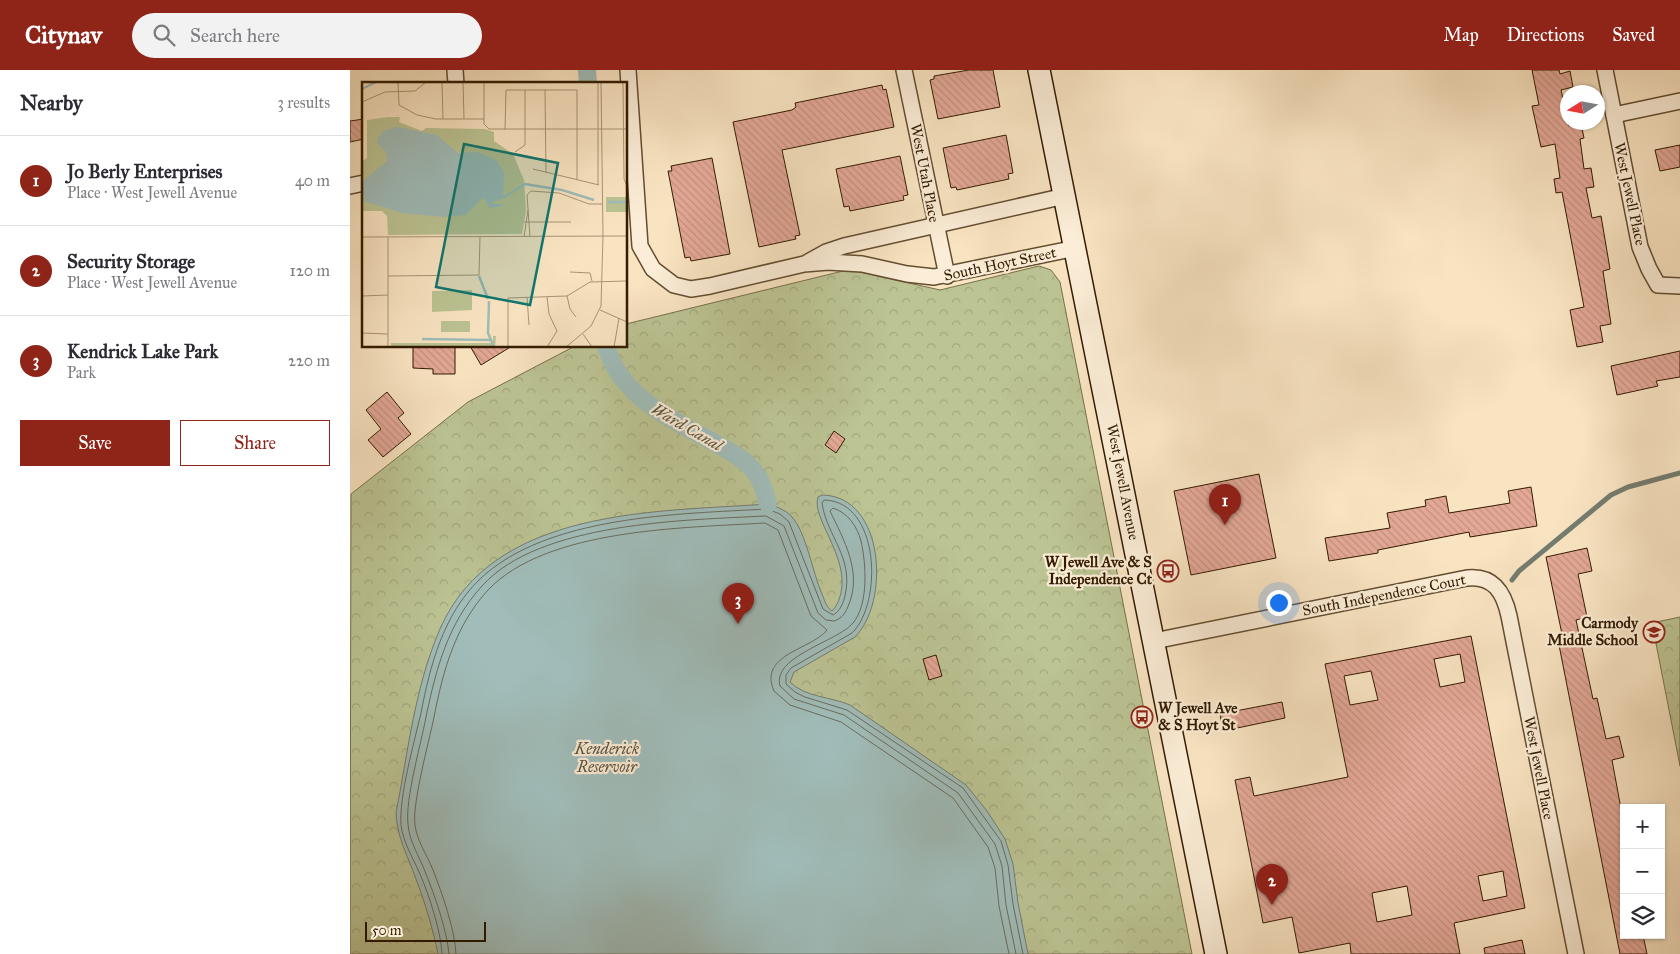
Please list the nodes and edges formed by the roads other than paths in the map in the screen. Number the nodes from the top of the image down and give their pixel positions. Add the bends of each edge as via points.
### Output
1 (628, 70) edge
2 (904, 70) edge
3 (1040, 70) edge
4 (1605, 70) edge
5 (1680, 101) edge
6 (1614, 115) junction
7 (1065, 196) junction
8 (934, 224) junction
9 (1076, 248) junction
10 (804, 264) junction
11 (947, 276) junction
12 (1680, 286) edge
13 (1495, 584) joint
14 (1154, 641) junction
15 (1216, 954) edge
16 (1576, 954) edge

1 - 10 street, South Hoyt Street via 639,238 643,255 653,269 674,284 699,288
2 - 8 street, West Utah Place
3 - 7 main road, West Jewell Avenue
4 - 6 street, West Jewell Place
5 - 6 street
6 - 12 street, West Jewell Place via 1640,247 1648,269 1658,284
7 - 8 street, South Hoyt Street
7 - 9 main road, West Jewell Avenue
8 - 10 street, South Hoyt Street via 832,249
8 - 11 street, West Utah Place
9 - 11 street, South Hoyt Street
9 - 14 main road, West Jewell Avenue
10 - 11 street, South Hoyt Street via 845,262 924,277
13 - 14 street, South Independence Court via 1482,578 1467,578
13 - 16 street, West Jewell Place via 1504,596 1509,616
14 - 15 main road, West Jewell Avenue

